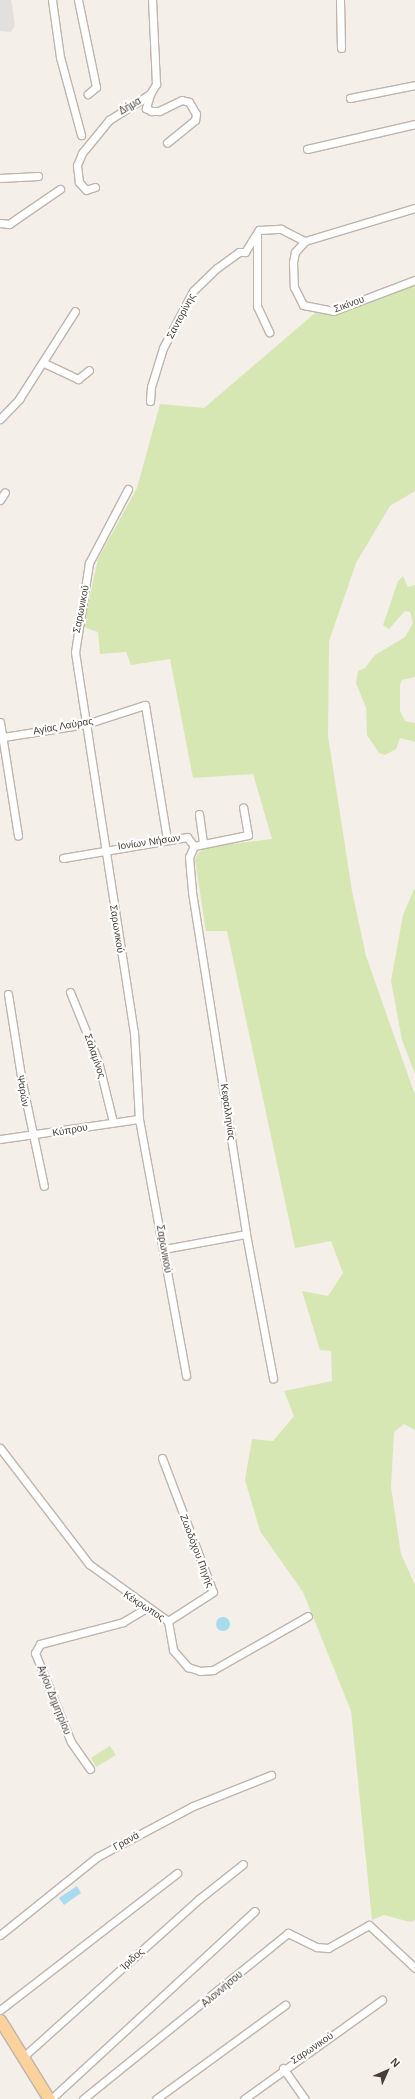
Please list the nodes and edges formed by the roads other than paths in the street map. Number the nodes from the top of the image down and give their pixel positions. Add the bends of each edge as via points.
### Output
1 (52, 0) edge
2 (78, 0) edge
3 (152, 0) edge
4 (340, 0) edge
5 (341, 48) dead end
6 (415, 85) edge
7 (88, 94) dead end
8 (150, 94) junction
9 (350, 98) dead end
10 (415, 124) edge
11 (81, 135) dead end
12 (167, 143) dead end
13 (307, 149) dead end
14 (38, 176) dead end
15 (0, 178) edge
16 (95, 187) dead end
17 (60, 189) dead end
18 (415, 208) edge
19 (0, 223) edge
20 (257, 234) junction
21 (305, 241) junction
22 (415, 280) edge
23 (75, 311) dead end
24 (269, 332) dead end
25 (44, 363) junction
26 (89, 370) dead end
27 (150, 401) dead end
28 (0, 419) edge
29 (128, 489) dead end
30 (5, 492) dead end
31 (0, 500) edge
32 (0, 722) edge
33 (86, 724) junction
34 (3, 737) junction
35 (242, 807) dead end
36 (199, 814) dead end
37 (18, 836) dead end
38 (167, 839) junction
39 (203, 843) junction
40 (194, 846) junction
41 (104, 849) junction
42 (63, 858) dead end
43 (70, 992) dead end
44 (8, 994) dead end
45 (139, 1119) junction
46 (113, 1122) junction
47 (32, 1136) junction
48 (0, 1139) edge
49 (44, 1186) dead end
50 (246, 1234) junction
51 (164, 1249) junction
52 (186, 1376) dead end
53 (273, 1378) dead end
54 (0, 1448) edge
55 (162, 1458) dead end
56 (146, 1608) junction
57 (308, 1616) dead end
58 (168, 1622) junction
59 (90, 1769) dead end
60 (271, 1775) dead end
61 (243, 1864) dead end
62 (177, 1873) dead end
63 (255, 1911) dead end
64 (0, 1936) edge
65 (415, 1968) edge
66 (382, 2000) dead end
67 (285, 2005) dead end
68 (0, 2010) edge
69 (0, 2020) edge
70 (23, 2057) junction
71 (283, 2068) junction
72 (50, 2099) edge
73 (83, 2099) edge
74 (156, 2099) edge
75 (244, 2099) edge
76 (305, 2099) edge

1 - 11 street via 60,57
2 - 7 street via 96,87
3 - 8 street, Δήμα via 157,78
4 - 5 street
6 - 9 street
8 - 12 street via 146,108 151,111 159,111 182,100 189,102 196,114 195,120
8 - 16 street, Δήμα via 109,120 82,153 76,165 79,182 86,190
10 - 13 street
14 - 15 street
17 - 19 street via 9,224
18 - 21 street
20 - 21 street via 264,228 281,229
20 - 24 street via 257,306
20 - 27 street, Σαντορίνης via 245,252 239,252 217,268 193,291 163,348 151,387
21 - 22 street, Σικίνου via 296,252 293,262 294,287 303,305 333,311
23 - 25 street
25 - 26 street via 78,379
25 - 28 street via 20,399
29 - 33 street, Σαρωνικού via 89,563 76,634 76,669
30 - 31 street
32 - 34 street
33 - 34 street, Αγίας Λαύρας
33 - 38 street, Αγίας Λαύρας via 145,706
33 - 41 street, Σαρωνικού
34 - 37 street
35 - 39 street, Ιονίων Νήσων via 248,835
36 - 39 street
38 - 40 street, Ιονίων Νήσων via 187,837
38 - 41 street, Ιονίων Νήσων
39 - 40 street, Ιονίων Νήσων
40 - 50 street, Κεφαλληνίας via 189,857 192,892
41 - 42 street, Ιονίων Νήσων
41 - 45 street, Σαρωνικού via 134,1032
43 - 46 street, Σαλαμίνος via 98,1060
44 - 47 street, Ψαρών
45 - 46 street, Κύπρου
45 - 51 street, Σαρωνικού
46 - 47 street, Κύπρου
47 - 48 street, Κύπρου
47 - 49 street, Ψαρών
50 - 51 street
50 - 53 street, Κεφαλληνίας
51 - 52 street, Σαρωνικού
54 - 56 street, Κέκρωπος via 88,1564
55 - 58 street, Ζωοδόχου Πηγής via 213,1592
56 - 58 street, Κέκρωπος
56 - 59 street, Αγίου Δημητρίου via 123,1622 40,1644 35,1653 71,1742
57 - 58 street, Κέκρωπος via 253,1650 213,1670 200,1671 188,1667 173,1650
60 - 64 street, Γρανά via 199,1803 97,1857
61 - 70 street, Ίριδος via 199,1899
62 - 68 street
63 - 72 street
65 - 73 street, Αλοννήσου via 369,1926 328,1948 317,1948 288,1933
66 - 71 street, Σαρωνικού
67 - 74 street
69 - 70 main road
70 - 72 main road
71 - 75 street, Σαρωνικού
71 - 76 street

